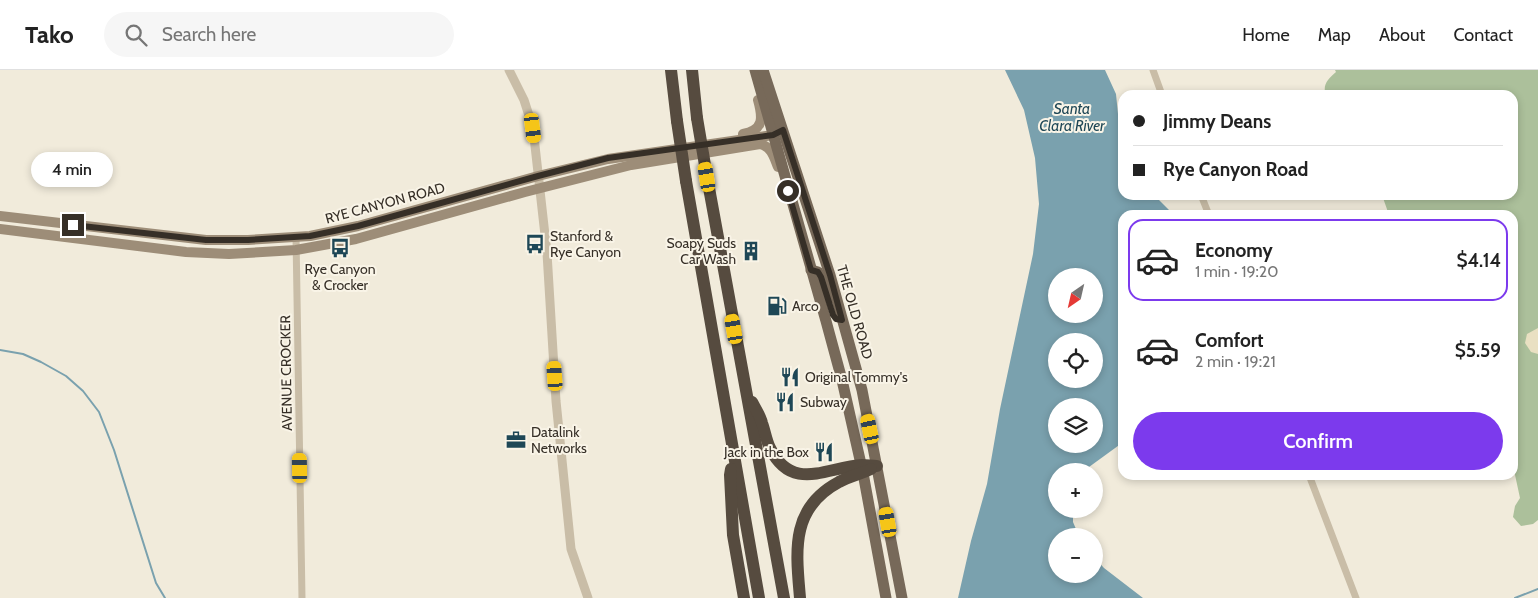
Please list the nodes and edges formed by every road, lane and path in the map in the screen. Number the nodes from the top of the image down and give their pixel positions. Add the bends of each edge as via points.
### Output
1 (508, 70) edge
2 (671, 70) edge
3 (692, 70) edge
4 (751, 70) edge
5 (755, 70) edge
6 (763, 70) edge
7 (1153, 70) edge
8 (1160, 90) edge
9 (778, 132) junction
10 (659, 151) junction
11 (626, 166) junction
12 (538, 176) junction
13 (784, 176) junction
14 (539, 188) junction
15 (0, 216) edge
16 (0, 230) edge
17 (296, 237) junction
18 (296, 250) junction
19 (811, 270) junction
20 (842, 320) junction
21 (826, 321) junction
22 (855, 367) junction
23 (745, 386) junction
24 (734, 456) junction
25 (877, 466) junction
26 (862, 469) junction
27 (1311, 480) edge
28 (302, 598) edge
29 (588, 598) edge
30 (744, 598) edge
31 (759, 598) edge
32 (784, 598) edge
33 (800, 598) edge
34 (886, 598) edge
35 (902, 598) edge
36 (1356, 598) edge

1 - 12 street via 531,119
2 - 24 highway, bridge via 686,181
3 - 23 highway, bridge via 697,118
4 - 10 main road via 762,118 755,130
5 - 9 main road, THE OLD ROAD
6 - 9 main road, THE OLD ROAD
7 - 8 street
9 - 10 main road, RYE CANYON ROAD
9 - 11 main road, RYE CANYON ROAD via 766,138 631,160
9 - 13 main road, THE OLD ROAD
9 - 20 main road, THE OLD ROAD via 830,275
10 - 12 main road, RYE CANYON ROAD via 608,158
11 - 13 main road, RYE CANYON ROAD via 764,145 772,152
11 - 14 main road, RYE CANYON ROAD
12 - 14 street
12 - 17 main road, RYE CANYON ROAD via 358,226
13 - 19 main road, THE OLD ROAD
14 - 18 main road, RYE CANYON ROAD via 356,240
14 - 29 street via 571,549
15 - 17 main road, RYE CANYON ROAD via 206,240
16 - 18 main road, RYE CANYON ROAD via 186,252 229,254
17 - 18 street, AVENUE CROCKER
18 - 28 street, AVENUE CROCKER
19 - 20 main road via 821,277 833,315
19 - 21 main road, THE OLD ROAD
20 - 22 main road, THE OLD ROAD
21 - 22 main road via 836,325 844,354
21 - 26 main road, THE OLD ROAD
22 - 25 main road, THE OLD ROAD
23 - 26 highway via 762,422 769,447 787,469 803,475
23 - 32 highway
24 - 30 highway via 730,475 731,518
24 - 31 highway
25 - 26 highway
25 - 35 main road, THE OLD ROAD
26 - 33 highway via 830,487 806,513 797,545
26 - 34 main road, THE OLD ROAD
27 - 36 street

